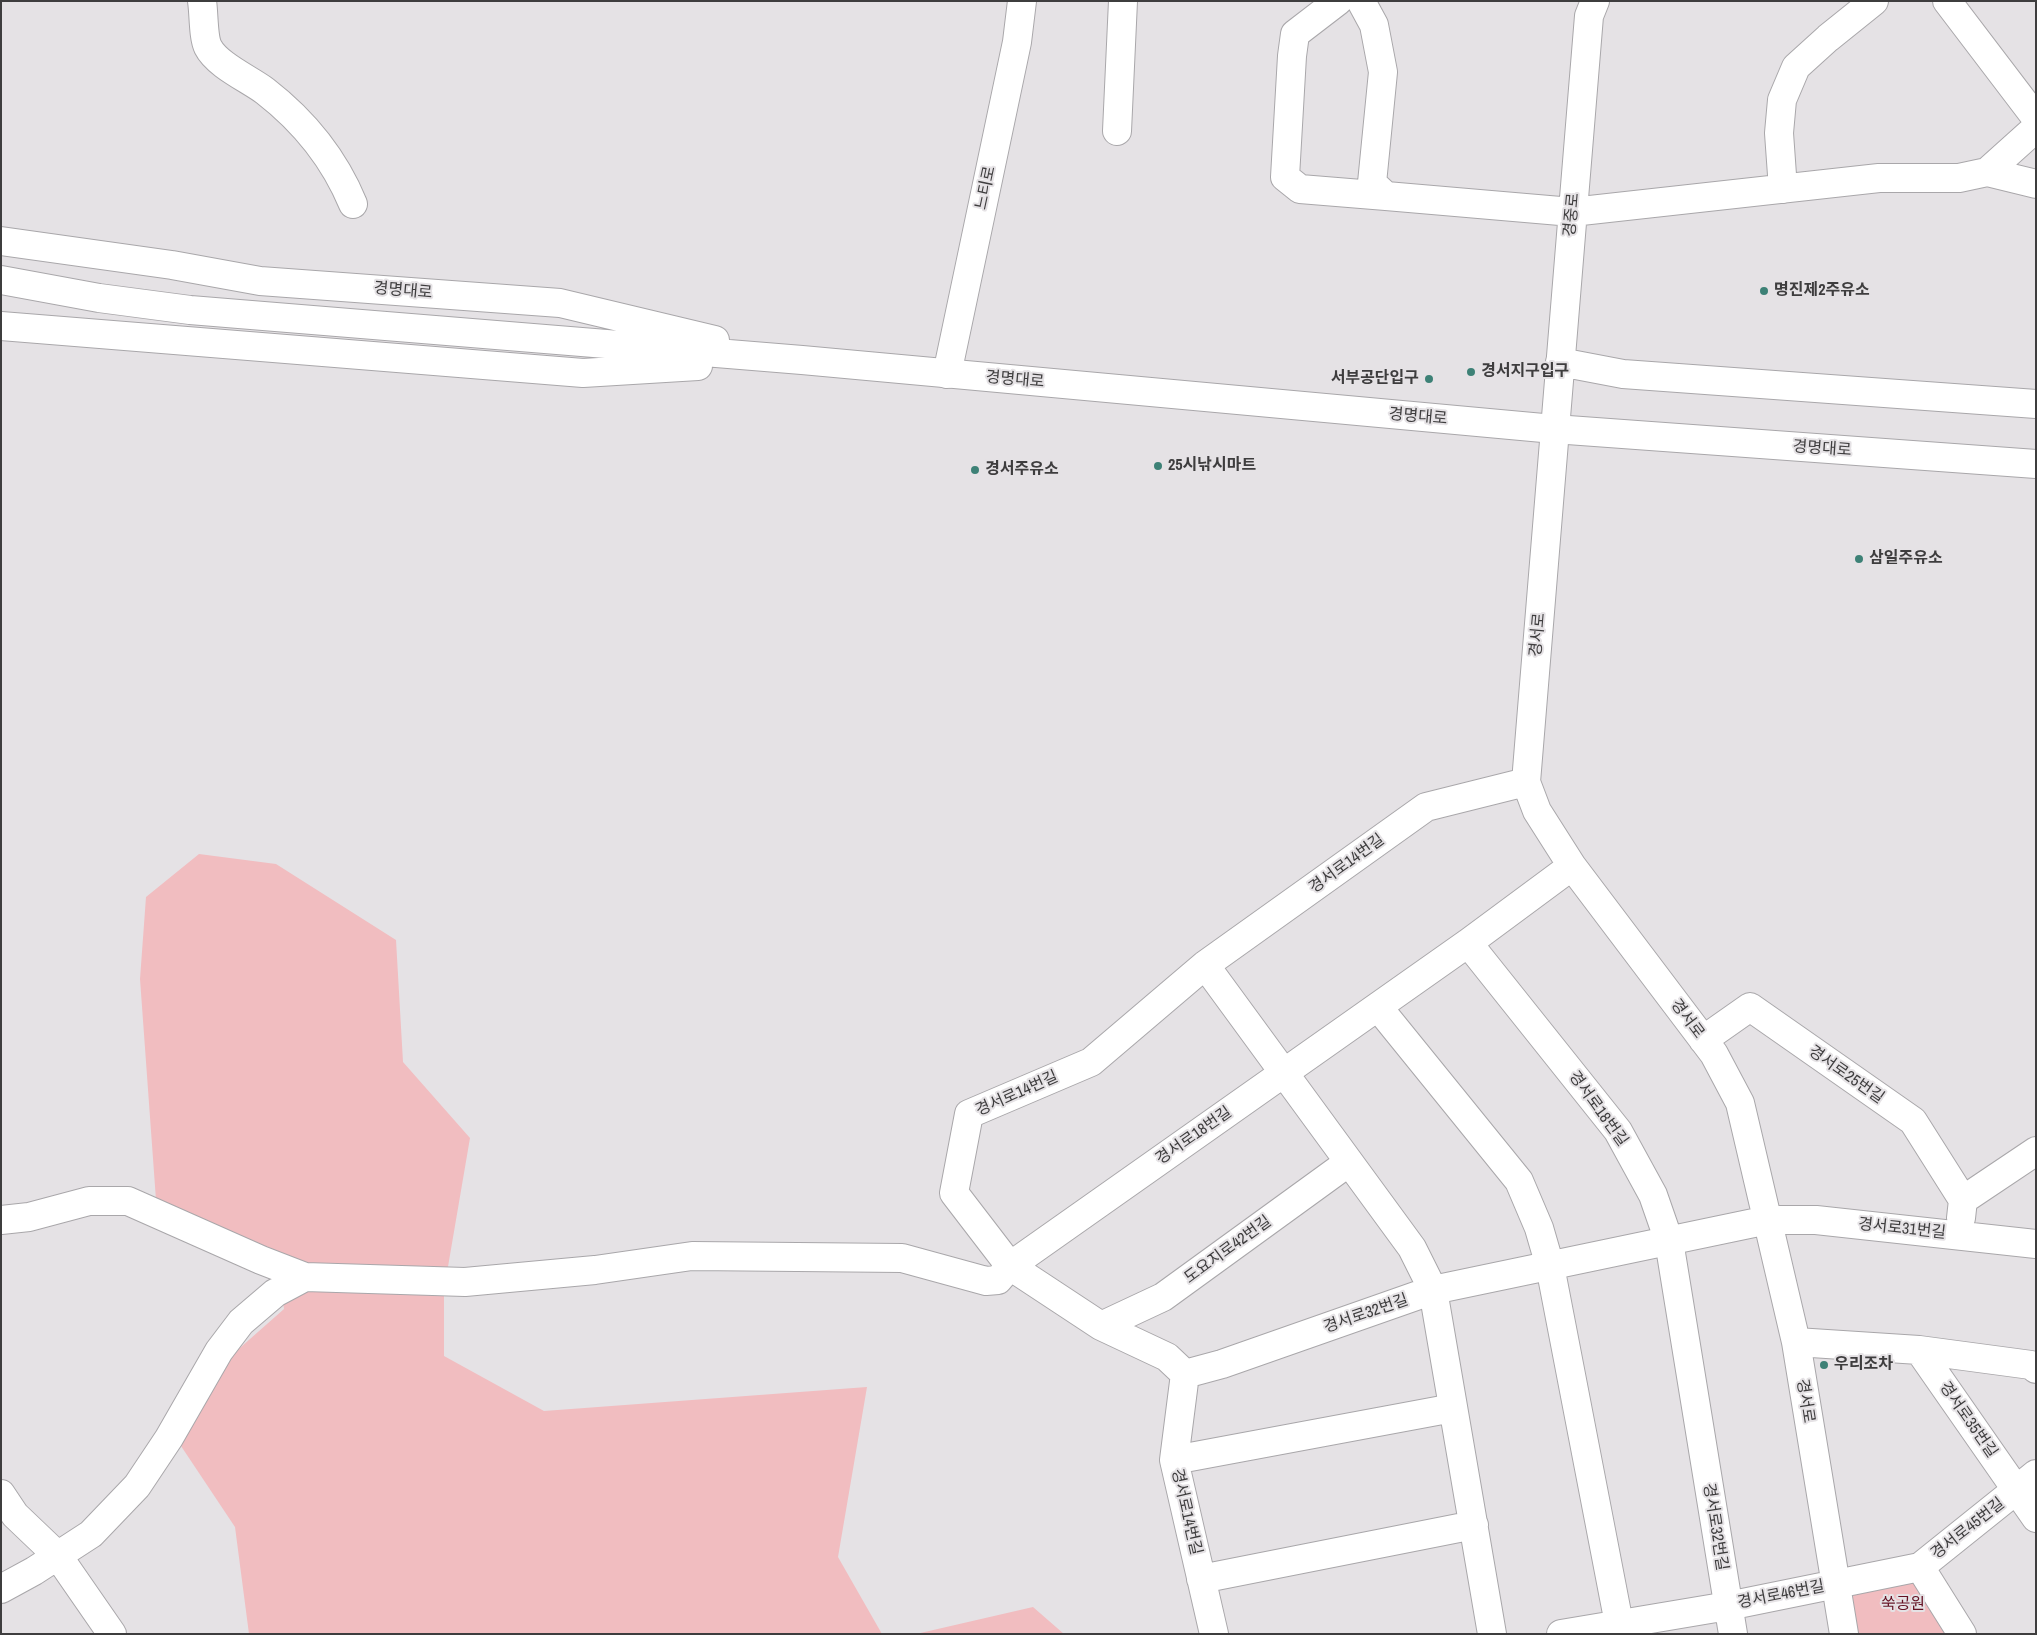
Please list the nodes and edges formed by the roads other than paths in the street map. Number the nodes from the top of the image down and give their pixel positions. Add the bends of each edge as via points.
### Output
1 (202, 1) edge
2 (1022, 1) edge
3 (1123, 1) edge
4 (1338, 1) edge
5 (1361, 1) edge
6 (1874, 1) edge
7 (1947, 1) edge
8 (1590, 6) edge
9 (2036, 118) edge
10 (2036, 128) edge
11 (1117, 131) dead end
12 (1987, 172) junction
13 (2036, 184) edge
14 (1782, 189) junction
15 (1386, 196) junction
16 (353, 204) dead end
17 (1572, 212) junction
18 (1, 241) edge
19 (1, 280) edge
20 (1, 326) edge
21 (802, 360) junction
22 (1560, 362) junction
23 (947, 374) junction
24 (2036, 404) edge
25 (1554, 430) junction
26 (2036, 464) edge
27 (1526, 782) junction
28 (1572, 866) junction
29 (1468, 943) junction
30 (1205, 965) junction
31 (1378, 1006) junction
32 (1704, 1040) junction
33 (1284, 1073) junction
34 (2036, 1151) edge
35 (1349, 1162) junction
36 (1963, 1200) junction
37 (1, 1220) edge
38 (1768, 1220) junction
39 (1958, 1235) junction
40 (1669, 1241) junction
41 (2036, 1244) edge
42 (1010, 1266) junction
43 (1550, 1266) junction
44 (305, 1277) junction
45 (1433, 1290) junction
46 (1101, 1326) junction
47 (1796, 1342) junction
48 (1919, 1350) junction
49 (2036, 1369) edge
50 (1185, 1374) junction
51 (1453, 1408) junction
52 (1174, 1460) junction
53 (2026, 1482) edge
54 (1, 1494) edge
55 (2036, 1518) edge
56 (1474, 1526) junction
57 (58, 1556) junction
58 (1920, 1567) junction
59 (1201, 1579) junction
60 (1835, 1585) junction
61 (1, 1589) edge
62 (1728, 1606) junction
63 (1620, 1628) edge
64 (112, 1634) edge
65 (1214, 1634) edge
66 (1492, 1634) edge
67 (1560, 1634) edge
68 (1733, 1634) edge
69 (1844, 1634) edge
70 (1962, 1634) edge

1 - 16 street via 208,47 222,62 278,102 307,128 343,180
2 - 23 street, 느티로
3 - 11 street
4 - 15 street via 1295,34 1285,177 1300,189
5 - 15 street via 1374,25 1384,72 1372,183
6 - 14 street via 1796,66 1782,100 1779,133
7 - 9 street
8 - 17 street, 경중로
10 - 12 street
12 - 13 street
12 - 14 street via 1959,178 1879,178
14 - 17 street
15 - 17 street
17 - 22 street, 경중로
18 - 21 street, 경명대로 via 172,264 260,281 560,303
19 - 21 street, 경명대로 via 190,310
20 - 21 street, 경명대로 via 583,373
21 - 23 street, 경명대로
22 - 24 street via 1623,374
22 - 25 street, 경중로
23 - 25 street, 경명대로
25 - 26 street, 경명대로
25 - 27 street, 경서로
27 - 28 street, 경서로 via 1537,811
27 - 30 street, 경서로14번길 via 1426,807
28 - 29 street, 경서로18번길
28 - 32 street, 경서로
29 - 31 street, 경서로18번길
29 - 40 street, 경서로18번길 via 1618,1131 1654,1195
30 - 33 street
30 - 42 street, 경서로14번길 via 1091,1062 969,1114 954,1193
31 - 33 street, 경서로18번길
31 - 43 street via 1519,1181 1539,1228
32 - 36 street, 경서로25번길 via 1750,1007 1913,1121
32 - 38 street, 경서로 via 1740,1103
33 - 35 street
33 - 42 street, 경서로18번길
34 - 36 street
35 - 45 street via 1412,1248
35 - 46 street, 도요지로42번길 via 1163,1297
36 - 39 street
37 - 44 street via 30,1218 90,1201 128,1201
38 - 39 street, 경서로31번길 via 1816,1220
38 - 40 street, 경서로32번길
38 - 47 street, 경서로
39 - 41 street, 경서로31번길
40 - 43 street, 경서로32번길
40 - 62 street, 경서로32번길
42 - 44 street, 경서로18번길 via 998,1280 986,1281 902,1258 692,1256 595,1270 465,1282
42 - 46 street, 경서로14번길
43 - 45 street, 경서로32번길
43 - 63 street
44 - 57 street via 275,1293 241,1322 219,1350 169,1438 137,1486 92,1534
45 - 50 street, 경서로32번길
45 - 51 street
46 - 50 street, 경서로14번길 via 1167,1357
47 - 48 street, 경서로35번길
47 - 60 street, 경서로
48 - 49 street, 경서로35번길 via 2031,1365
48 - 53 street, 경서로35번길
50 - 52 street, 경서로14번길
51 - 52 street
51 - 56 street
52 - 59 street, 경서로14번길
53 - 55 street, 경서로45번길
53 - 58 street, 경서로45번길
54 - 57 street via 15,1515
56 - 59 street
56 - 66 street
57 - 61 street
57 - 64 street
58 - 60 street, 경서로45번길
58 - 70 street, 경서로45번길
59 - 65 street, 경서로14번길
60 - 62 street, 경서로46번길
60 - 69 street, 경서로
62 - 63 street, 경서로46번길
62 - 68 street, 경서로46번길
63 - 67 street, 경서로46번길

